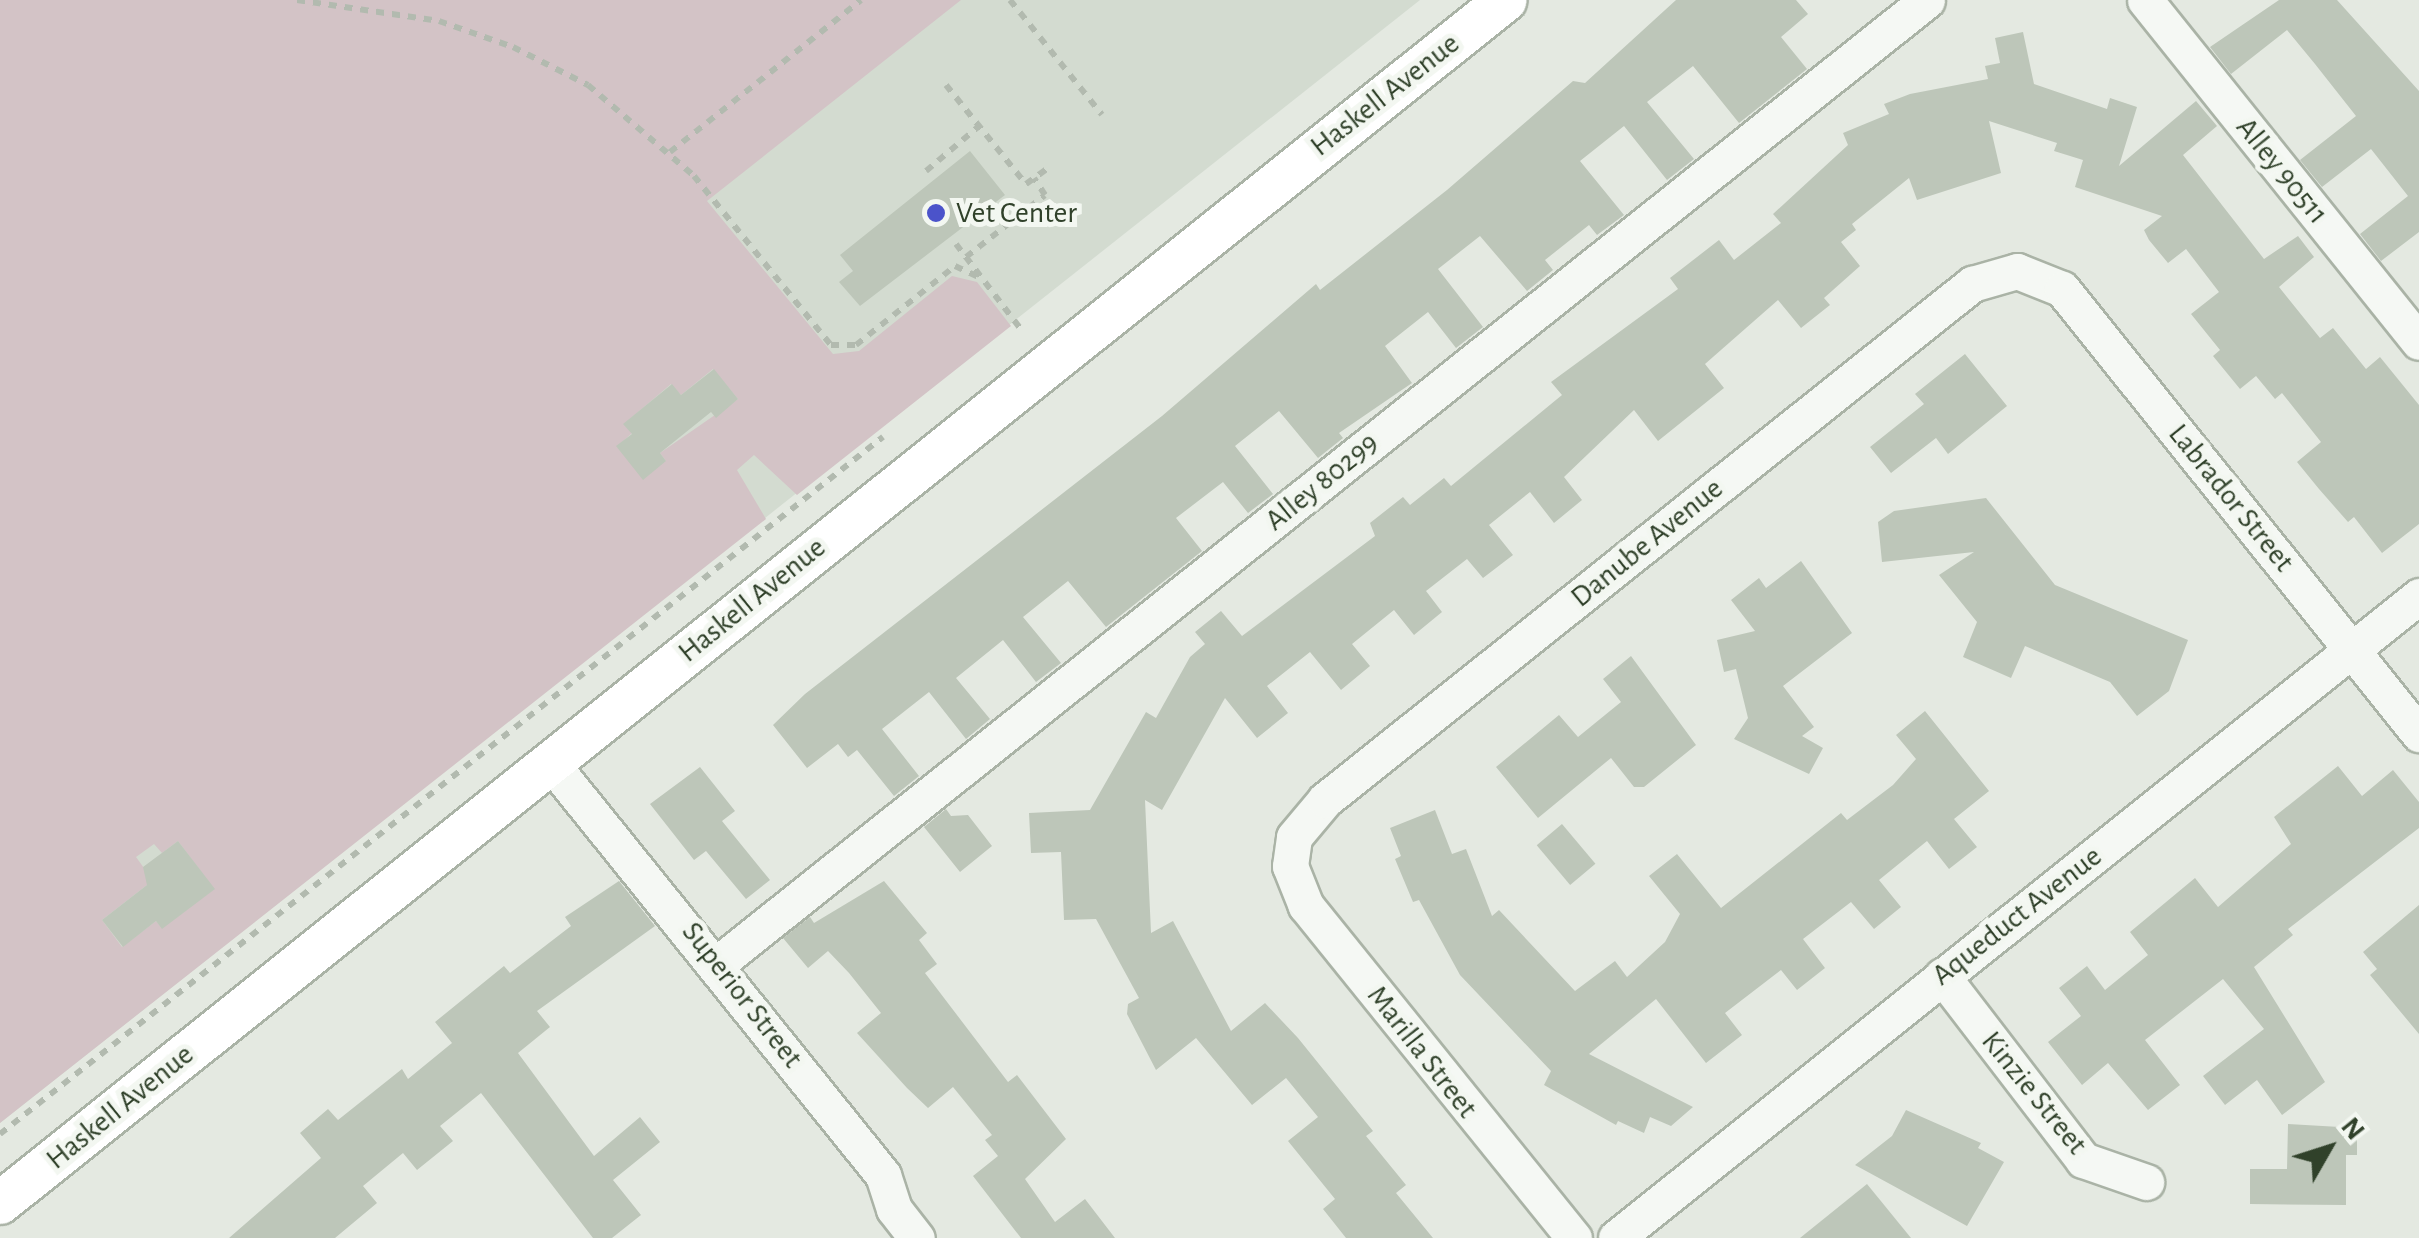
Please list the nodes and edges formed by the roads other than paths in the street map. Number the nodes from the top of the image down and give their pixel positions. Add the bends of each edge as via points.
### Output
1 (1506, 0) edge
2 (1927, 0) edge
3 (2144, 0) edge
4 (2032, 274) joint
5 (2419, 342) edge
6 (2419, 596) edge
7 (2352, 650) junction
8 (2419, 734) edge
9 (551, 763) junction
10 (1290, 855) joint
11 (717, 964) junction
12 (1942, 976) junction
13 (2146, 1182) dead end
14 (0, 1203) edge
15 (917, 1238) edge
16 (1574, 1238) edge
17 (1616, 1238) edge

1 - 9 main road, Haskell Avenue
2 - 11 street, Alley 80299
3 - 5 street, Alley 90511
4 - 7 street, Labrador Street via 2070,297
4 - 10 street, Danube Avenue via 2004,272 1972,284 1325,800 1303,822
6 - 7 street, Aqueduct Avenue
7 - 8 street, Labrador Street
7 - 12 street, Aqueduct Avenue
9 - 11 street, Superior Street
9 - 14 main road, Haskell Avenue
10 - 16 street, Marilla Street via 1306,906
11 - 15 street, Superior Street via 883,1174 894,1209
12 - 13 street, Kinzie Street via 2083,1160
12 - 17 street, Aqueduct Avenue

